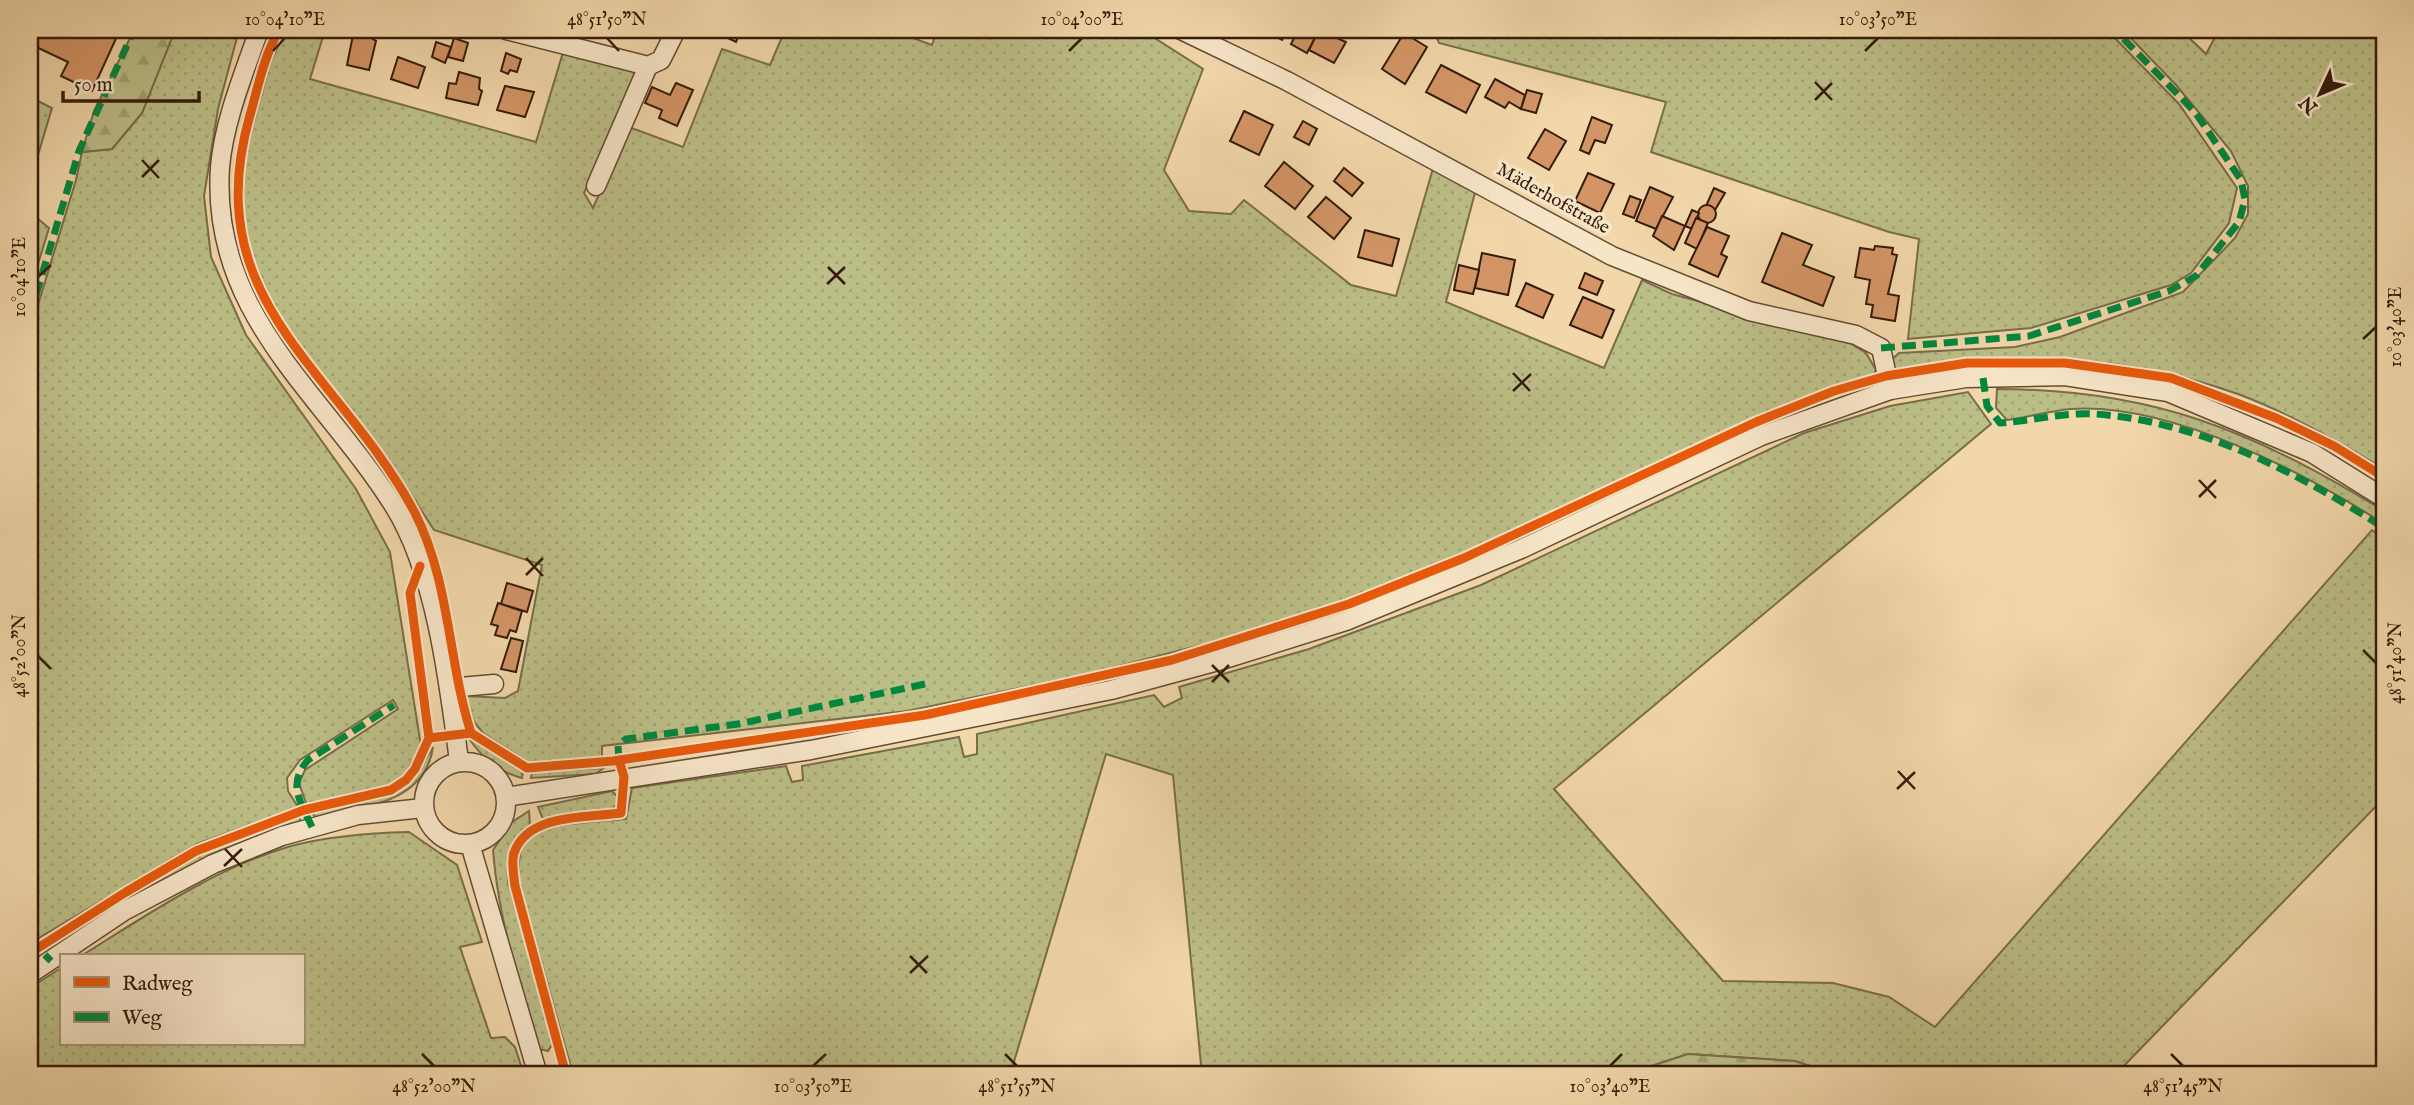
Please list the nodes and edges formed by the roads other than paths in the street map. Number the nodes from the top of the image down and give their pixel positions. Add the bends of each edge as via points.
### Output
1 (259, 30) edge
2 (506, 30) edge
3 (676, 30) edge
4 (1181, 30) edge
5 (648, 66) junction
6 (596, 186) dead end
7 (1890, 390) junction
8 (2384, 498) edge
9 (494, 684) dead end
10 (449, 688) junction
11 (459, 761) junction
12 (506, 797) junction
13 (423, 808) junction
14 (470, 844) junction
15 (30, 974) edge
16 (538, 1075) edge

1 - 10 street via 220,166 226,251 247,304 277,350 395,508 426,586
2 - 5 street
3 - 5 street via 661,61
4 - 7 street, Mäderhofstraße via 1287,81 1612,256 1749,311 1856,335 1881,348
5 - 6 street
7 - 8 street via 1966,378 2065,376 2168,392 2312,453
7 - 12 street via 1761,436 1521,549 1346,621 1225,659 1111,690 811,750
9 - 10 street
10 - 11 street
11 - 12 street via 484,766 502,785
11 - 13 street via 436,773 424,795
12 - 14 street via 493,833
13 - 14 street via 435,831 445,839
13 - 15 street via 358,815 282,836 213,864 124,911
14 - 16 street

